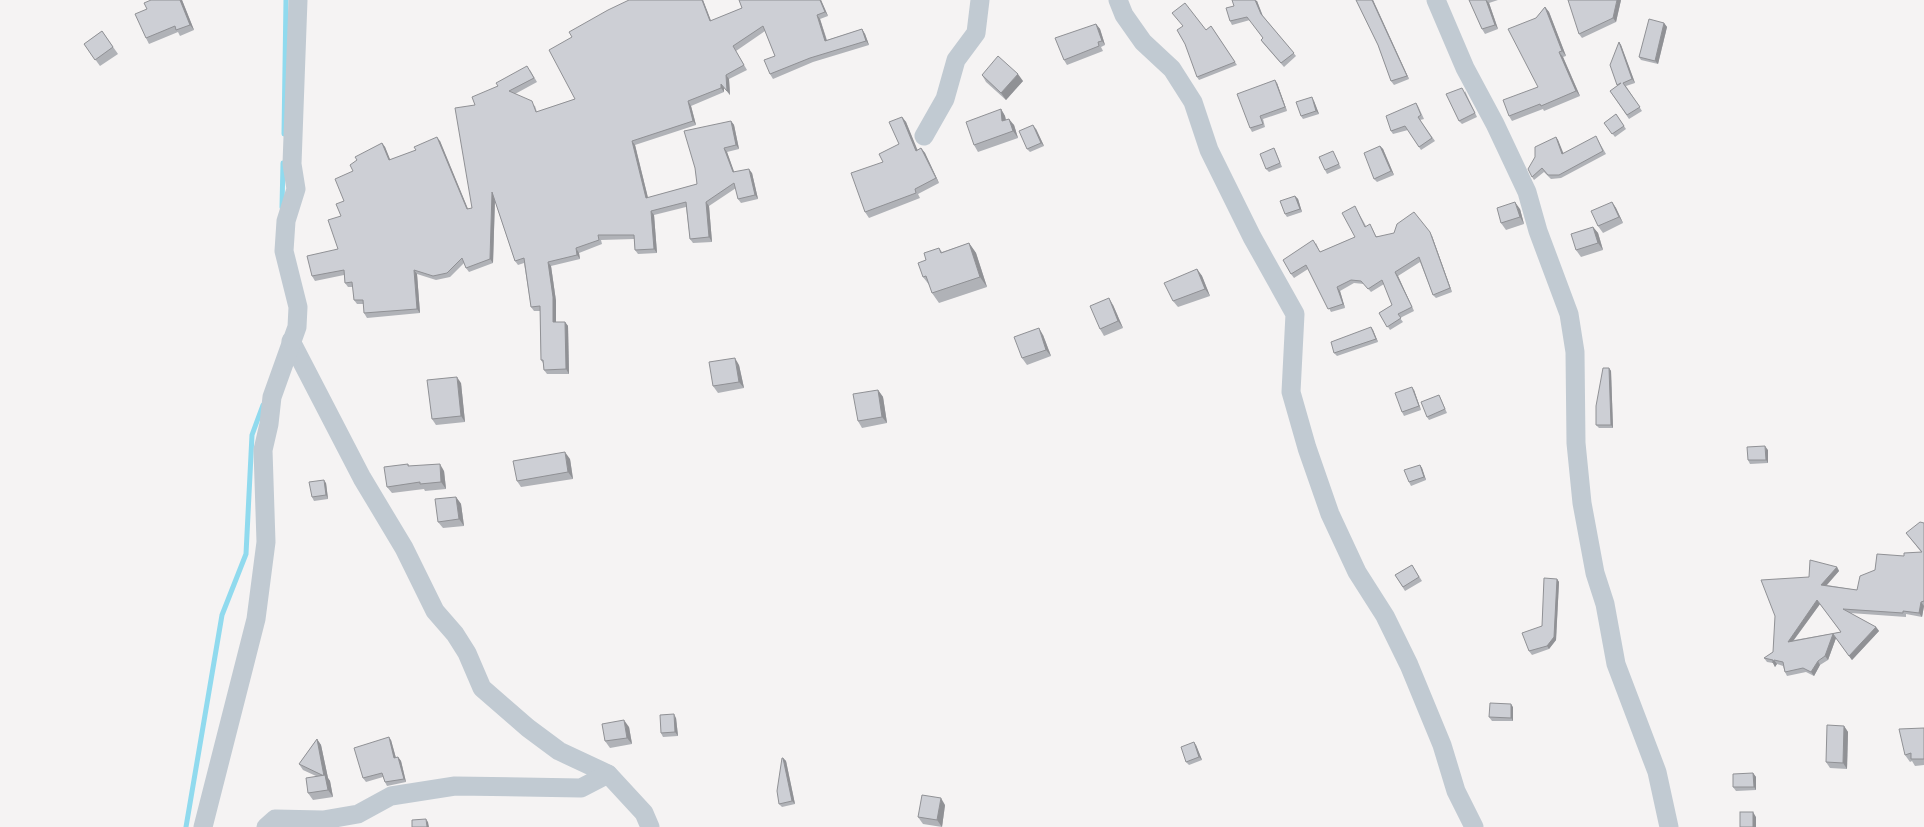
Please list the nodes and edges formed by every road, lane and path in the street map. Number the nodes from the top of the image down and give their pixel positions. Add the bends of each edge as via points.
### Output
1 (298, 0) edge
2 (980, 0) edge
3 (1118, 0) edge
4 (1436, 0) edge
5 (924, 136) dead end
6 (292, 341) junction
7 (608, 774) junction
8 (203, 827) edge
9 (266, 827) edge
10 (650, 827) edge
11 (1474, 827) edge
12 (1669, 827) edge

1 - 6 street via 292,164 296,188 286,221 284,252 298,307
2 - 5 street via 976,33 956,60 945,99
3 - 11 street via 1124,15 1143,42 1172,69 1192,102 1209,150 1295,314 1291,392 1330,514 1357,572 1385,616 1409,665 1442,745 1456,791
4 - 12 street via 1465,68 1527,192 1569,314 1575,352 1576,443 1582,502 1595,573 1605,604 1616,664 1657,772
6 - 7 street via 367,486 404,548 434,611 467,653 482,688 559,751
6 - 8 street via 272,397 264,450 266,542 256,619
7 - 9 street via 582,788 455,786 391,796 358,814 323,820 275,819
7 - 10 street via 644,813

